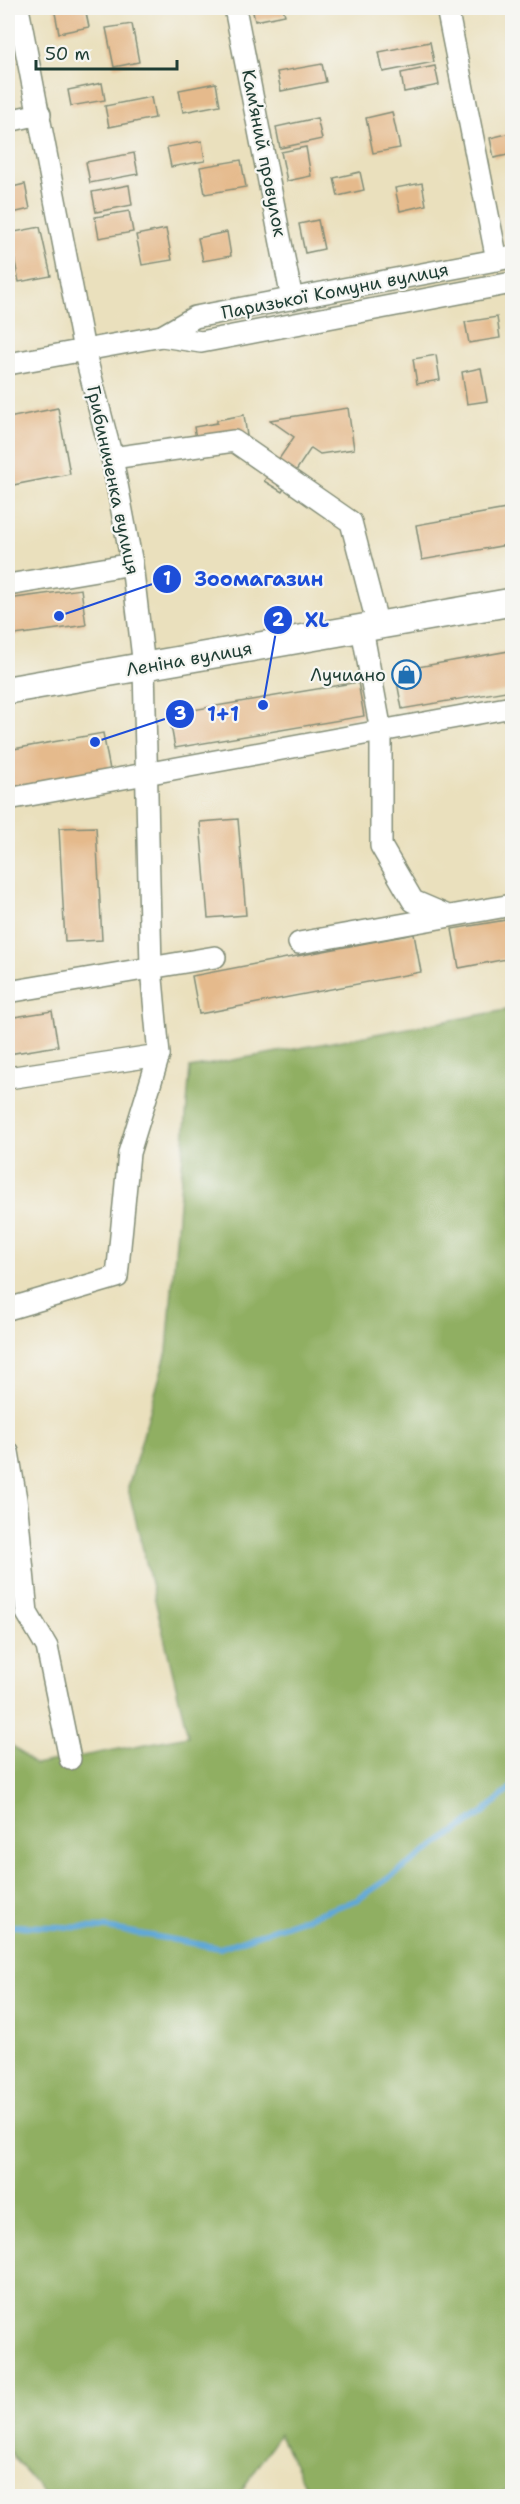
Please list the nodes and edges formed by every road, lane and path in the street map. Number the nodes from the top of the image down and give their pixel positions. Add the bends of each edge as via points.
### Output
1 (18, 8) edge
2 (235, 8) edge
3 (447, 8) edge
4 (40, 114) junction
5 (8, 121) edge
6 (505, 258) edge
7 (513, 283) edge
8 (292, 299) junction
9 (162, 336) junction
10 (84, 350) junction
11 (8, 364) edge
12 (112, 458) junction
13 (132, 564) junction
14 (8, 585) edge
15 (513, 602) edge
16 (370, 627) junction
17 (144, 667) junction
18 (8, 690) edge
19 (513, 707) edge
20 (381, 731) junction
21 (147, 774) junction
22 (8, 799) edge
23 (513, 905) edge
24 (448, 916) junction
25 (299, 943) dead end
26 (215, 957) dead end
27 (151, 968) junction
28 (8, 992) edge
29 (159, 1055) junction
30 (8, 1078) edge
31 (8, 1309) edge
32 (8, 1452) edge
33 (70, 1759) dead end

1 - 4 street, Грибиниченка вулиця
2 - 8 street, Кам’яний провулок
3 - 6 street
4 - 5 street
4 - 10 street, Грибиниченка вулиця
6 - 8 street, Паризької Комуни вулиця
7 - 9 street, Паризької Комуни вулиця via 201,342
8 - 9 street, Паризької Комуни вулиця via 195,317
9 - 10 street, Паризької Комуни вулиця
10 - 11 street, Паризької Комуни вулиця
10 - 12 street, Грибиниченка вулиця
12 - 13 street, Грибиниченка вулиця
12 - 16 street via 234,441 351,522
13 - 14 street
13 - 17 street, Грибиниченка вулиця
15 - 16 main road, Леніна вулиця
16 - 17 main road, Леніна вулиця
16 - 20 street
17 - 18 main road, Леніна вулиця
17 - 21 street, Грибиниченка вулиця
19 - 20 street
20 - 21 street
20 - 24 street via 381,846 413,901
21 - 22 street
21 - 27 street, Грибиниченка вулиця
23 - 24 street
24 - 25 street
26 - 27 street
27 - 28 street
27 - 29 street, Грибиниченка вулиця
29 - 30 street
29 - 31 street, Грибиниченка вулиця via 129,1153 117,1277
32 - 33 street via 27,1612 47,1647

